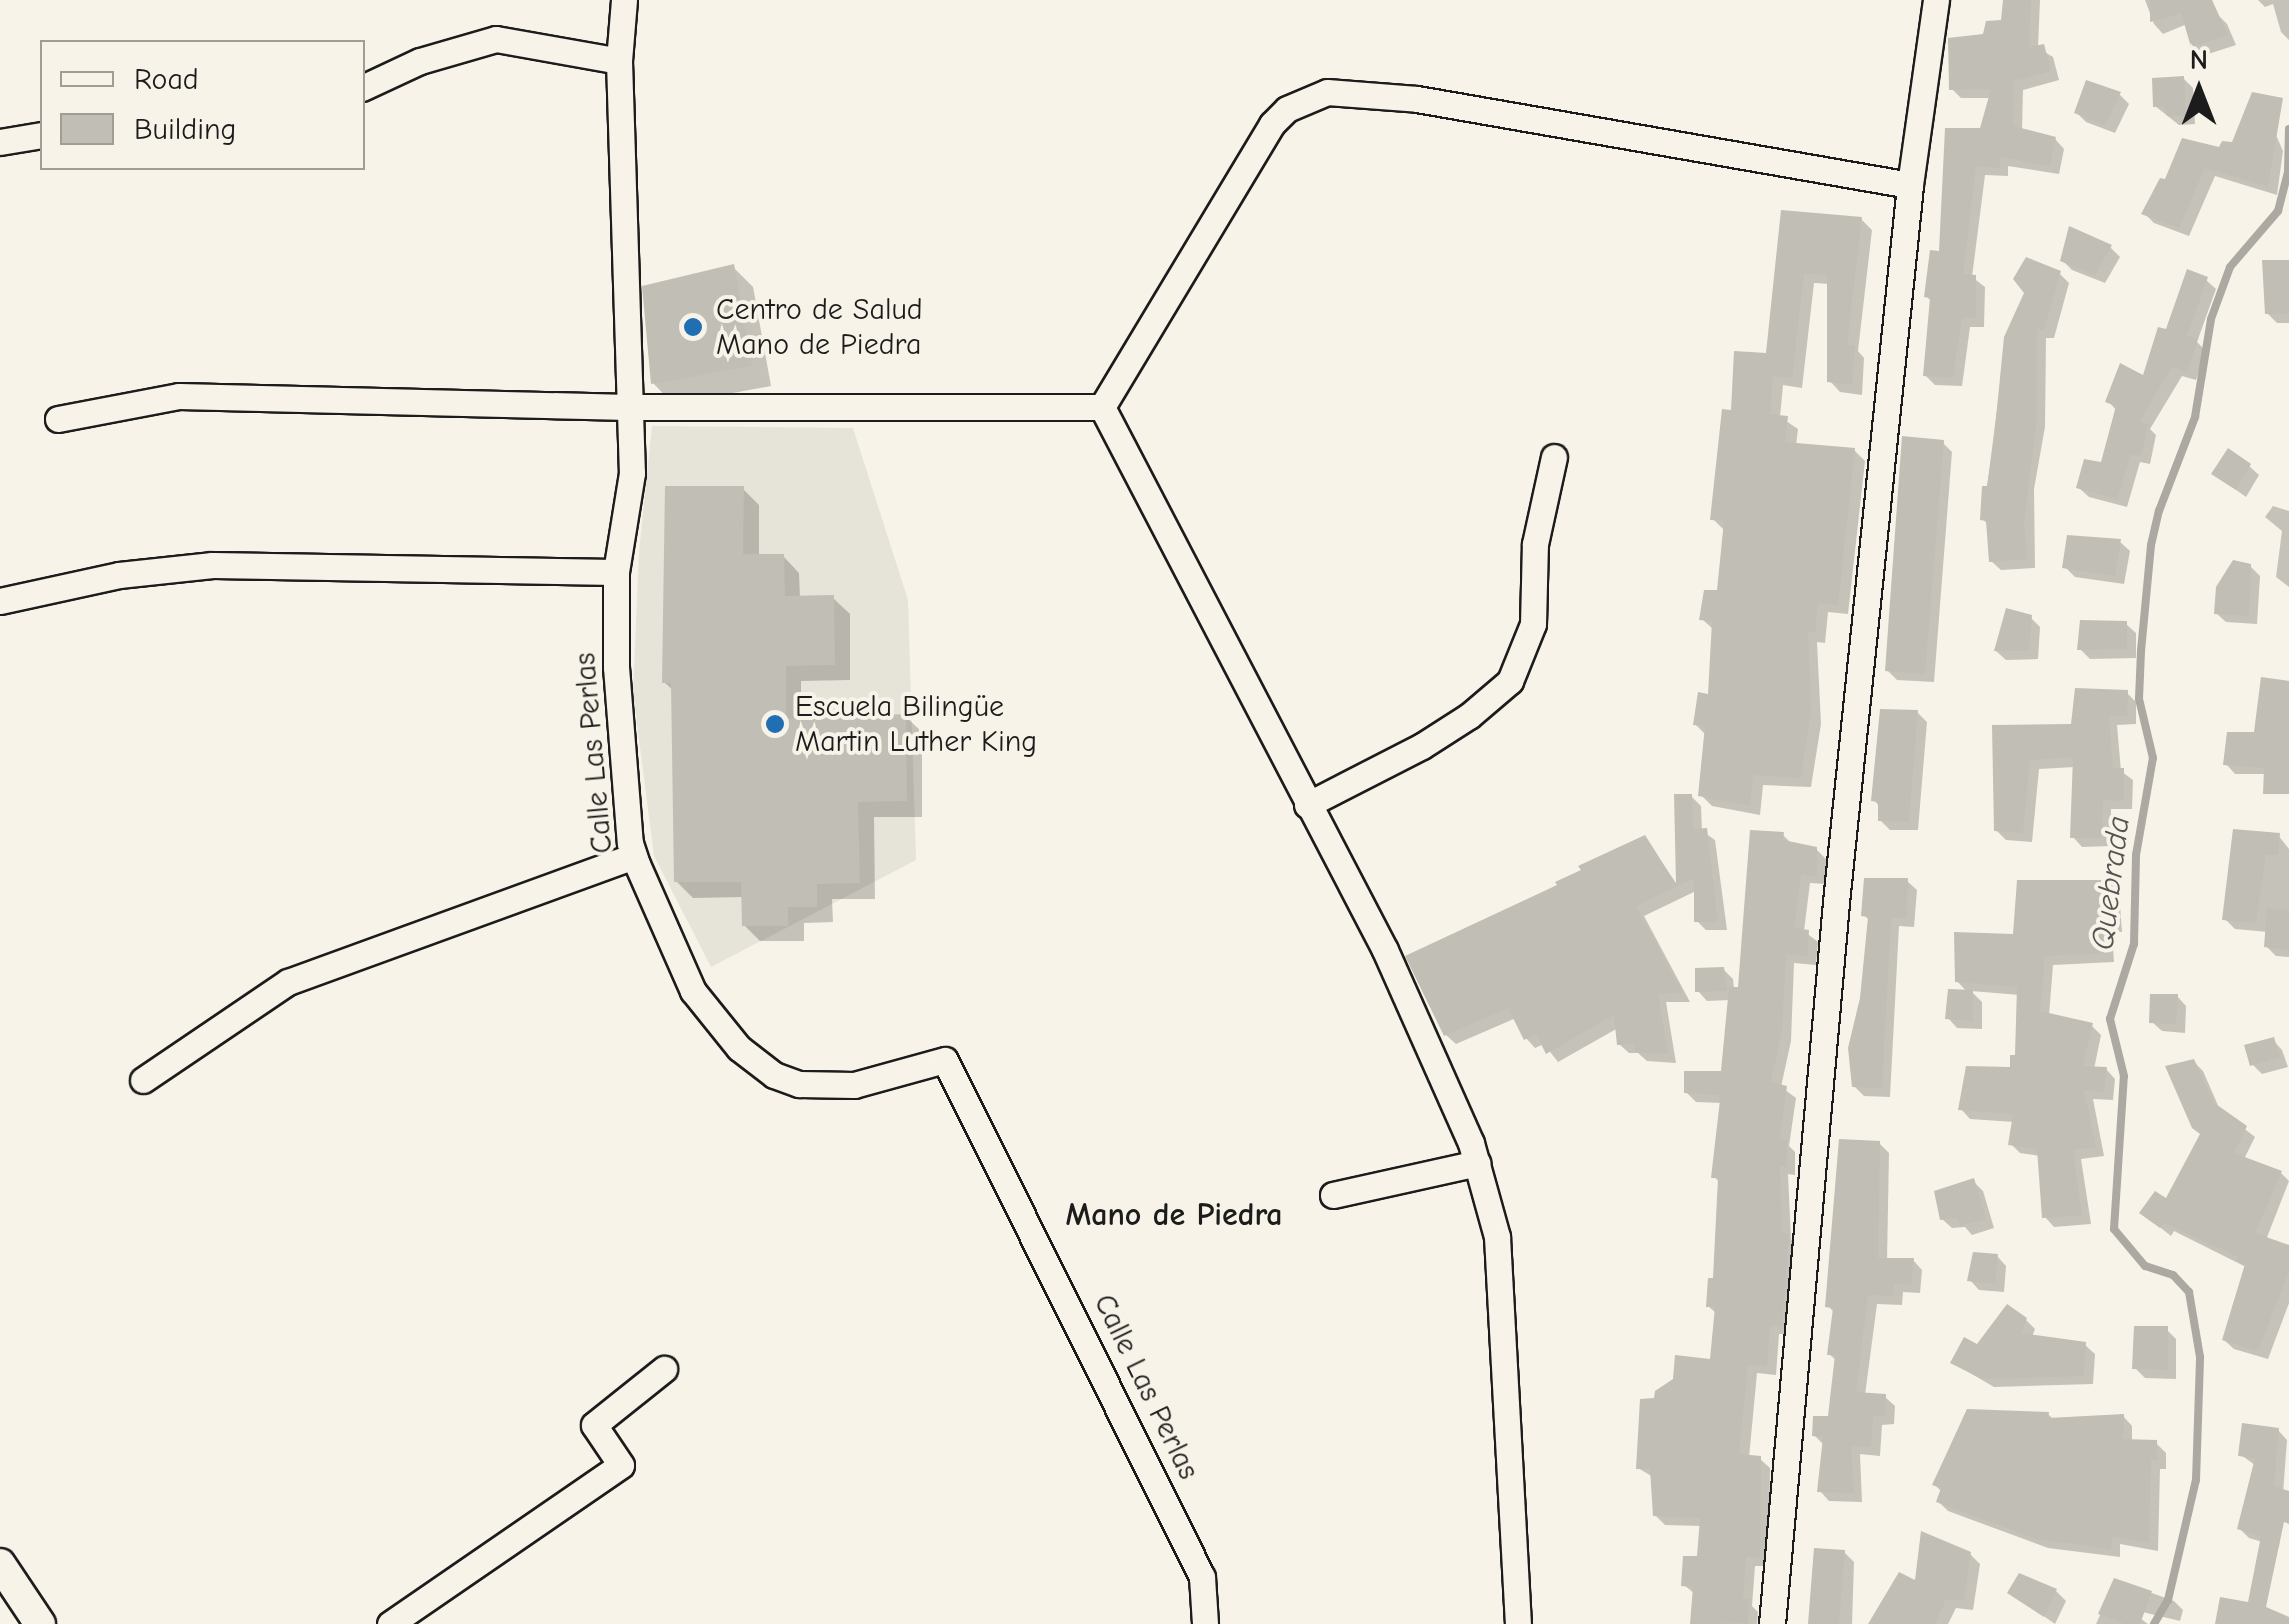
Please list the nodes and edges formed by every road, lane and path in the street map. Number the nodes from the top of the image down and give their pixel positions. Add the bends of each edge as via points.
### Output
1 (624, 0) edge
2 (1936, 0) edge
3 (619, 61) junction
4 (365, 87) edge
5 (40, 135) edge
6 (0, 142) edge
7 (1910, 185) junction
8 (629, 407) junction
9 (1102, 407) junction
10 (58, 419) dead end
11 (1554, 457) dead end
12 (616, 572) junction
13 (0, 602) edge
14 (1307, 805) junction
15 (634, 856) junction
16 (143, 1080) dead end
17 (1477, 1163) junction
18 (1333, 1195) dead end
19 (664, 1369) dead end
20 (0, 1564) edge
21 (40, 1624) edge
22 (390, 1624) edge
23 (1205, 1624) edge
24 (1518, 1624) edge
25 (1772, 1624) edge

1 - 3 street, Calle Las Perlas
2 - 7 street
3 - 4 street via 496,39 420,61
3 - 8 street, Calle Las Perlas
5 - 6 street
7 - 9 street via 1417,100 1327,92 1287,109 1272,124
7 - 25 street via 1837,892
8 - 9 street
8 - 10 street via 179,396
8 - 12 street, Calle Las Perlas via 632,473
9 - 14 street
11 - 14 street via 1535,544 1533,624 1510,681 1422,746
12 - 13 street via 212,564 119,575
12 - 15 street, Calle Las Perlas via 616,667
14 - 17 street via 1384,950
15 - 16 street via 288,982
15 - 23 street, Calle Las Perlas via 692,991 739,1048 774,1075 799,1084 854,1085 945,1060 1202,1576
17 - 18 street
17 - 24 street via 1497,1236
19 - 22 street via 594,1425 620,1465
20 - 21 street

